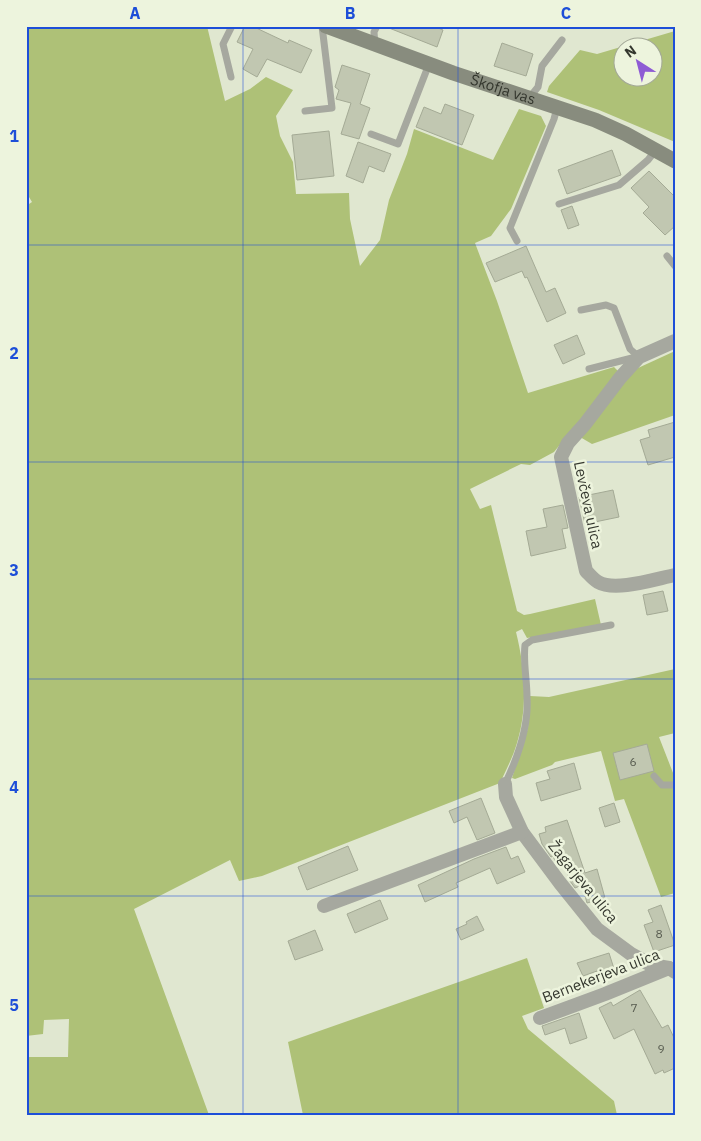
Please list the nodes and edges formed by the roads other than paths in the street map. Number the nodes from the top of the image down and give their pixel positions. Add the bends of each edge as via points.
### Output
1 (232, 26) edge
2 (324, 26) edge
3 (377, 26) edge
4 (562, 40) dead end
5 (375, 45) junction
6 (429, 64) junction
7 (231, 77) dead end
8 (529, 98) junction
9 (557, 108) junction
10 (305, 111) dead end
11 (371, 134) dead end
12 (655, 151) junction
13 (675, 161) edge
14 (559, 204) dead end
15 (517, 242) dead end
16 (667, 256) dead end
17 (675, 266) edge
18 (580, 310) dead end
19 (675, 341) edge
20 (639, 357) junction
21 (589, 369) dead end
22 (675, 575) edge
23 (611, 625) dead end
24 (654, 776) dead end
25 (506, 784) joint
26 (675, 785) edge
27 (522, 832) junction
28 (324, 906) dead end
29 (673, 968) edge
30 (540, 1018) dead end

1 - 7 lane via 223,44
2 - 5 main road, Škofja vas
2 - 10 lane via 332,108
3 - 5 lane
4 - 8 lane via 542,66 538,87
5 - 6 main road, Škofja vas
6 - 8 main road, Škofja vas
6 - 11 lane via 398,144
8 - 9 main road, Škofja vas
9 - 12 main road, Škofja vas via 595,120
9 - 15 lane via 510,228
12 - 13 main road, Škofja vas
12 - 14 lane via 619,185
16 - 17 lane
18 - 20 lane via 606,305 614,308 630,349
19 - 20 street, Levčeva ulica
20 - 21 lane
20 - 22 street, Levčeva ulica via 568,443 561,457 586,571 599,583 616,586
23 - 25 lane via 532,640 525,645 525,725
24 - 26 lane via 662,785
25 - 27 street, Žagarjeva ulica via 506,797
27 - 28 street
27 - 29 street, Žagarjeva ulica via 597,929 651,965
29 - 30 street, Bernekerjeva ulica

